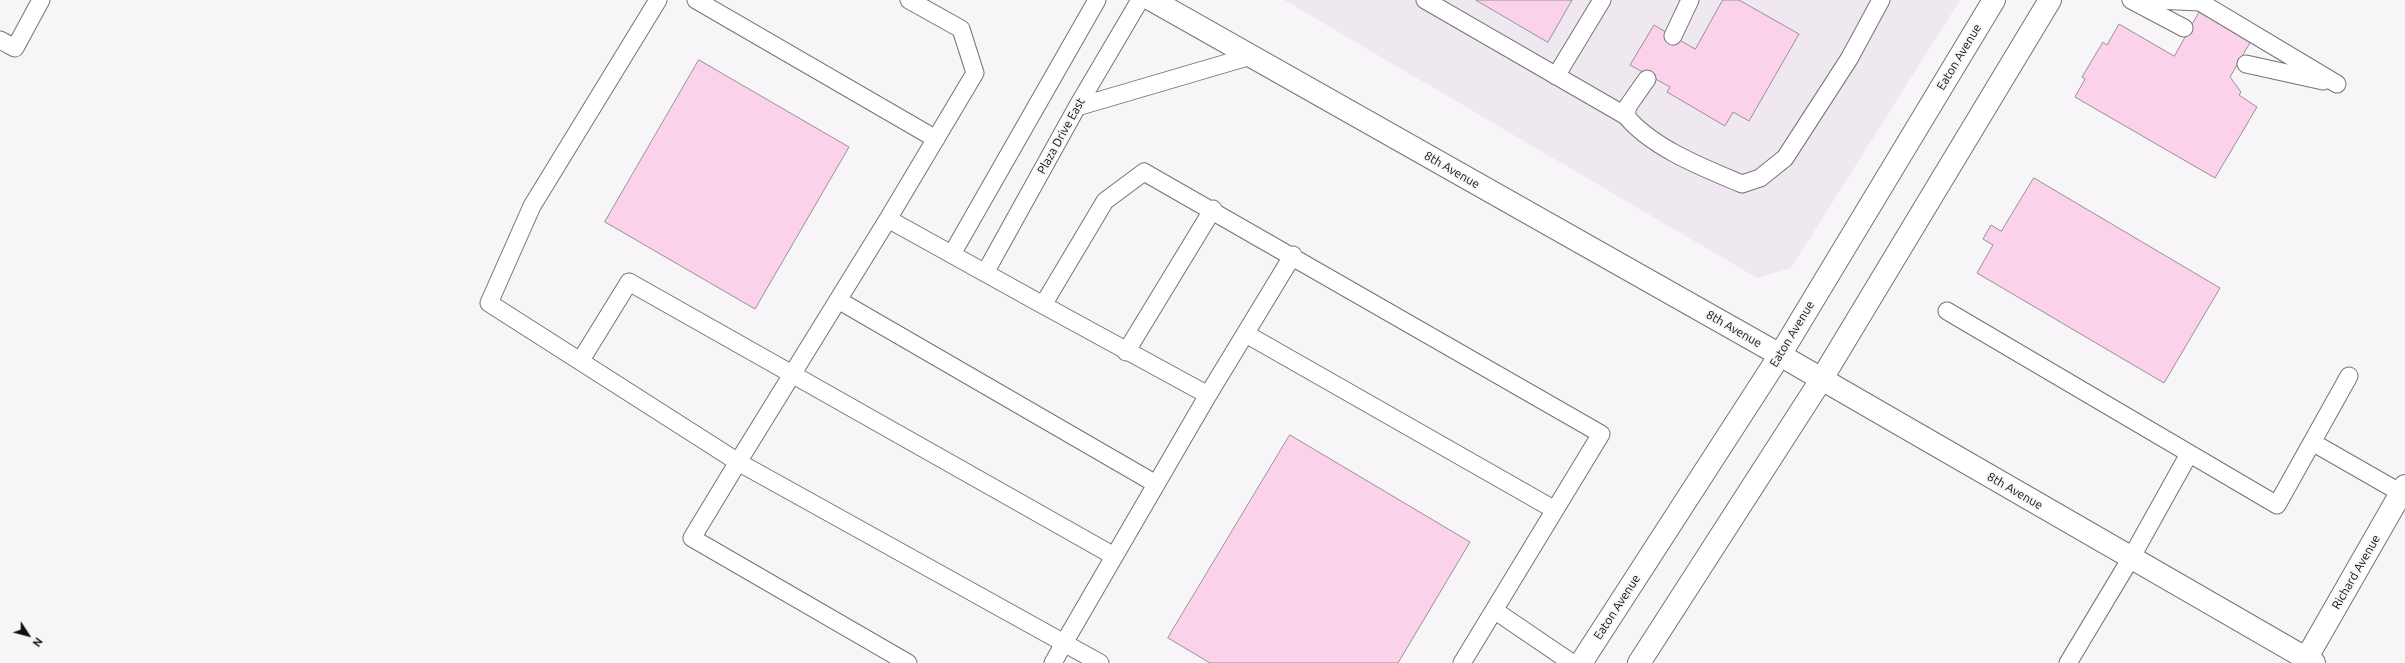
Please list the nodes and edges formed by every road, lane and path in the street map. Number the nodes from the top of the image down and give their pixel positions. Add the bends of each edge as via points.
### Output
1 (41, 0) edge
2 (658, 0) edge
3 (696, 0) edge
4 (909, 0) edge
5 (1097, 0) edge
6 (1140, 0) edge
7 (1152, 0) edge
8 (1425, 0) edge
9 (1602, 0) edge
10 (1690, 0) edge
11 (1881, 0) edge
12 (1994, 0) edge
13 (2050, 0) edge
14 (2131, 0) edge
15 (2157, 0) edge
16 (2184, 28) dead end
17 (1673, 36) dead end
18 (0, 40) edge
19 (1251, 56) junction
20 (2246, 64) dead end
21 (1556, 76) junction
22 (1647, 79) dead end
23 (1077, 107) junction
24 (1627, 112) junction
25 (936, 139) junction
26 (1213, 210) junction
27 (888, 219) junction
28 (952, 254) junction
29 (1293, 255) junction
30 (985, 273) junction
31 (838, 300) junction
32 (1043, 305) junction
33 (1947, 311) dead end
34 (1246, 334) junction
35 (1126, 352) junction
36 (1780, 355) junction
37 (581, 360) junction
38 (792, 375) junction
39 (2349, 376) dead end
40 (1822, 380) junction
41 (1208, 395) junction
42 (2312, 442) junction
43 (2189, 454) junction
44 (738, 462) junction
45 (1156, 484) junction
46 (2403, 490) edge
47 (1555, 510) junction
48 (1114, 556) junction
49 (2131, 558) junction
50 (1494, 610) junction
51 (1064, 643) junction
52 (2301, 659) edge
53 (908, 663) edge
54 (1053, 663) edge
55 (1100, 663) edge
56 (1462, 663) edge
57 (1572, 663) edge
58 (1581, 663) edge
59 (1640, 663) edge
60 (2068, 663) edge

1 - 18 lane via 15,48
2 - 37 lane via 532,206 489,303
3 - 25 lane
4 - 25 lane via 961,29 975,73
5 - 28 lane
6 - 23 lane, Plaza Drive East
7 - 19 street, 8th Avenue
8 - 21 lane
9 - 21 lane
10 - 17 lane
11 - 24 lane via 1850,59 1785,158 1760,178 1742,184 1701,167 1633,125
12 - 36 street, Eaton Avenue
13 - 40 street
14 - 16 lane
15 - 20 lane via 2200,2 2337,84
19 - 23 lane
19 - 36 street, 8th Avenue
21 - 24 lane
22 - 24 lane
23 - 30 lane, Plaza Drive East
25 - 27 lane
26 - 29 lane
26 - 32 lane via 1144,172 1105,201
26 - 35 lane
27 - 28 lane
27 - 31 lane
28 - 30 lane
29 - 34 lane
29 - 47 lane via 1601,434
30 - 32 lane
31 - 38 lane
31 - 45 lane
32 - 35 lane
33 - 43 lane
34 - 41 lane
34 - 47 lane
35 - 41 lane
36 - 40 street, 8th Avenue
36 - 58 street, Eaton Avenue
37 - 38 lane via 629,282
37 - 44 lane
38 - 44 lane
38 - 48 lane
39 - 42 lane
40 - 49 street, 8th Avenue
40 - 59 street
41 - 45 lane
42 - 43 lane via 2277,505
42 - 46 lane
43 - 49 lane
44 - 51 lane
44 - 53 lane via 692,538
45 - 48 lane
46 - 52 street, Richard Avenue
47 - 50 lane
48 - 51 lane
49 - 52 street, 8th Avenue
49 - 60 lane
50 - 56 lane
50 - 57 lane
51 - 54 lane
51 - 55 lane

